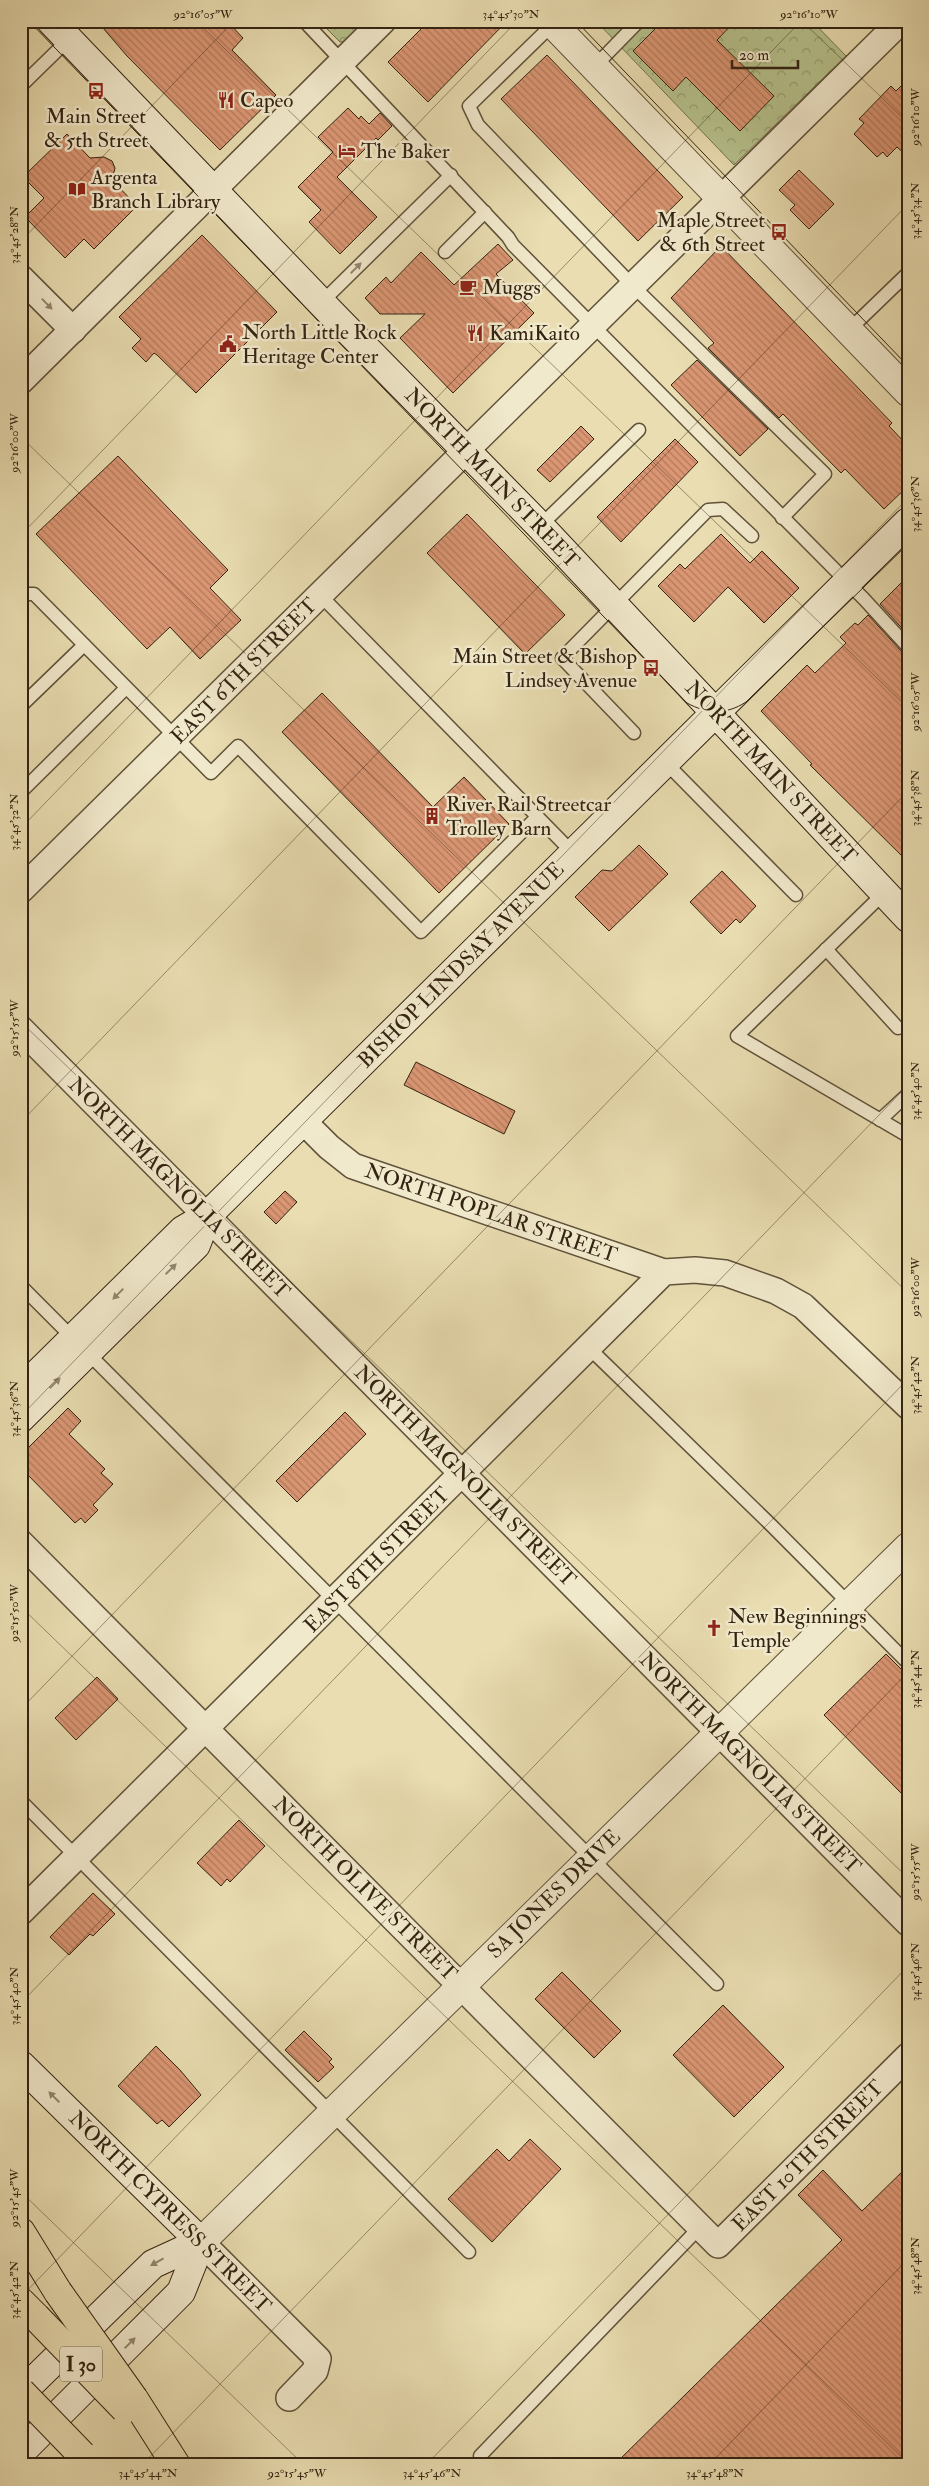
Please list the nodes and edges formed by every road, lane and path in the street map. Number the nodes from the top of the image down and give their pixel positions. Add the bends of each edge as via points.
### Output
1 (304, 21) edge
2 (383, 21) edge
3 (639, 21) edge
4 (901, 21) edge
5 (552, 22) edge
6 (60, 30) edge
7 (343, 61) junction
8 (594, 67) junction
9 (21, 86) edge
10 (451, 175) junction
11 (214, 190) junction
12 (721, 198) junction
13 (485, 212) junction
14 (445, 252) dead end
15 (908, 273) edge
16 (21, 278) edge
17 (633, 286) junction
18 (321, 303) junction
19 (593, 325) junction
20 (73, 330) junction
21 (849, 330) junction
22 (21, 381) edge
23 (908, 392) edge
24 (639, 430) dead end
25 (467, 451) junction
26 (782, 518) junction
27 (908, 522) edge
28 (540, 526) junction
29 (752, 536) dead end
30 (846, 582) junction
31 (21, 594) edge
32 (320, 595) junction
33 (615, 605) junction
34 (84, 645) junction
35 (908, 647) edge
36 (126, 688) junction
37 (21, 706) edge
38 (715, 713) junction
39 (634, 733) dead end
40 (176, 738) junction
41 (665, 762) junction
42 (21, 792) edge
43 (537, 817) junction
44 (573, 853) junction
45 (21, 890) edge
46 (884, 893) junction
47 (796, 896) dead end
48 (908, 918) edge
49 (826, 950) junction
50 (898, 1028) dead end
51 (21, 1029) edge
52 (908, 1094) edge
53 (880, 1120) junction
54 (303, 1121) junction
55 (908, 1136) edge
56 (207, 1216) junction
57 (664, 1272) junction
58 (21, 1286) edge
59 (80, 1345) junction
60 (588, 1347) junction
61 (21, 1390) edge
62 (908, 1406) edge
63 (21, 1418) edge
64 (463, 1474) junction
65 (21, 1543) edge
66 (908, 1547) edge
67 (335, 1601) junction
68 (849, 1604) junction
69 (908, 1663) edge
70 (207, 1728) junction
71 (720, 1732) junction
72 (21, 1801) edge
73 (76, 1857) junction
74 (591, 1858) junction
75 (21, 1912) edge
76 (908, 1923) edge
77 (717, 1984) dead end
78 (461, 1986) junction
79 (908, 2056) edge
80 (21, 2065) edge
81 (332, 2114) junction
82 (704, 2231) junction
83 (21, 2232) edge
84 (201, 2242) junction
85 (469, 2252) dead end
86 (29, 2309) edge
87 (21, 2392) edge
88 (289, 2398) dead end
89 (130, 2404) junction
90 (21, 2452) edge
91 (480, 2456) dead end
92 (87, 2460) edge
93 (176, 2465) edge

1 - 7 lane
2 - 7 street
3 - 8 lane
4 - 12 street, EAST 6TH STREET
5 - 8 main road
5 - 17 lane via 469,106 478,125
6 - 9 lane
6 - 11 main road, NORTH MAIN STREET
7 - 10 lane
7 - 11 street
8 - 12 main road
10 - 13 lane
18 -> 10 lane
11 - 18 main road, NORTH MAIN STREET
11 - 20 street
12 - 17 street, EAST 6TH STREET
12 - 21 main road
13 - 14 lane
13 - 19 lane
15 - 21 lane
16 -> 20 street
17 - 19 street, EAST 6TH STREET
17 - 26 lane via 825,474
18 - 25 main road, NORTH MAIN STREET
19 - 25 street, EAST 6TH STREET
19 - 26 lane
20 - 22 street
21 - 23 main road
24 - 28 lane
25 - 28 main road, NORTH MAIN STREET
25 - 32 street, EAST 6TH STREET
26 - 30 lane
27 - 30 main road, BISHOP LINDSAY AVENUE
28 - 33 main road, NORTH MAIN STREET
29 - 33 lane via 723,509 708,510
30 - 35 lane
30 - 38 main road, BISHOP LINDSAY AVENUE
31 - 34 lane via 34,594
32 - 40 street, EAST 6TH STREET
32 - 43 lane
33 - 38 main road, NORTH MAIN STREET
33 - 39 lane via 562,658
34 - 36 lane
34 - 37 lane
36 - 40 lane
36 - 42 lane
38 - 41 main road, BISHOP LINDSAY AVENUE
38 - 46 main road, NORTH MAIN STREET
40 - 43 lane via 211,773 238,746 421,932
40 - 45 street, EAST 6TH STREET
41 - 44 main road, BISHOP LINDSAY AVENUE
41 - 47 lane
43 - 44 lane
44 - 54 main road, BISHOP LINDSAY AVENUE
46 - 48 main road, NORTH MAIN STREET
46 - 49 lane
49 - 50 lane
49 - 53 lane via 736,1036
51 - 56 street, NORTH MAGNOLIA STREET
52 - 53 lane
53 - 55 lane
54 - 56 main road, BISHOP LINDSAY AVENUE
54 - 57 street, NORTH POPLAR STREET via 353,1166
56 - 59 main road, BISHOP LINDSAY AVENUE via 196,1246
56 - 64 street, NORTH MAGNOLIA STREET
57 - 60 street, EAST 8TH STREET
57 - 62 street via 695,1270 725,1273 776,1291 803,1306
58 - 59 lane
59 - 61 main road, BISHOP LINDSAY AVENUE
63 -> 59 main road, BISHOP LINDSAY AVENUE
59 - 67 lane
60 - 64 street, EAST 8TH STREET
60 - 68 lane
64 - 67 street, EAST 8TH STREET
64 - 71 street, NORTH MAGNOLIA STREET
65 - 70 street, NORTH OLIVE STREET
66 - 68 main road, SA JONES DRIVE
67 - 70 street, EAST 8TH STREET
67 - 74 lane
68 - 69 lane
68 - 71 main road, SA JONES DRIVE
70 - 73 street, EAST 8TH STREET
70 - 78 street, NORTH OLIVE STREET
71 - 74 main road, SA JONES DRIVE
71 - 76 street, NORTH MAGNOLIA STREET
72 - 73 lane
73 - 75 street, EAST 8TH STREET
73 - 81 lane
74 - 77 lane
74 - 78 main road, SA JONES DRIVE
78 - 81 main road, SA JONES DRIVE
78 - 82 street, NORTH OLIVE STREET
79 - 82 street, EAST 10TH STREET via 718,2245
84 -> 80 main road, NORTH CYPRESS STREET
81 - 84 main road, SA JONES DRIVE
81 - 85 lane
82 - 91 lane
83 - 89 highway, bridge
84 -> 87 main road, SA JONES DRIVE via 153,2264
84 - 88 street, NORTH CYPRESS STREET via 318,2359 316,2371
90 -> 84 main road, SA JONES DRIVE via 181,2292
86 - 89 highway, I 30, bridge
87 - 92 highway, bridge
89 - 93 highway

